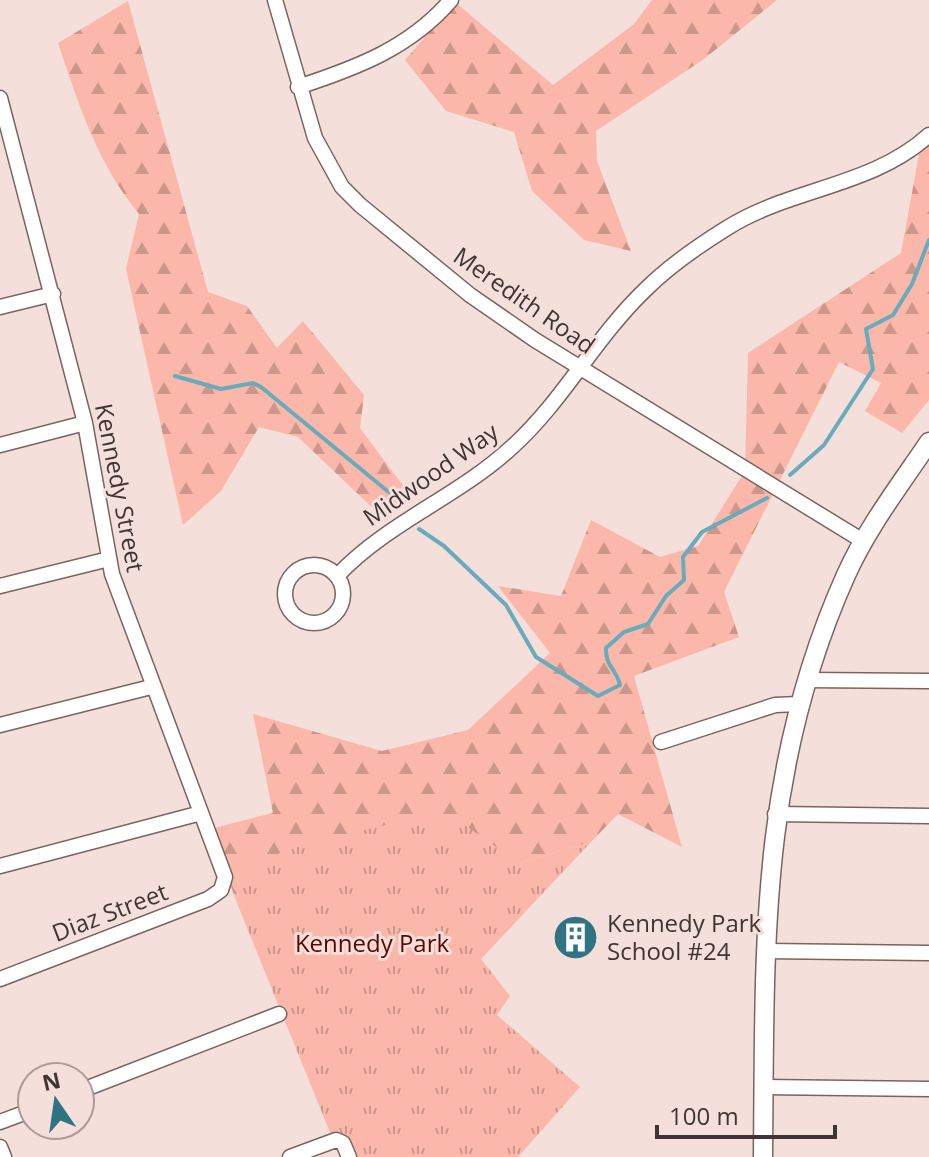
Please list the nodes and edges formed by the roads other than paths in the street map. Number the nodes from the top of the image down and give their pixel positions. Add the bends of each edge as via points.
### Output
1 (275, 0) edge
2 (451, 0) edge
3 (298, 87) junction
4 (0, 98) edge
5 (929, 135) edge
6 (7, 158) edge
7 (53, 294) junction
8 (0, 307) edge
9 (580, 368) junction
10 (85, 423) junction
11 (929, 442) edge
12 (0, 445) edge
13 (863, 541) junction
14 (109, 559) junction
15 (337, 576) junction
16 (0, 586) edge
17 (806, 680) junction
18 (929, 681) edge
19 (151, 687) junction
20 (799, 704) junction
21 (0, 725) edge
22 (661, 742) dead end
23 (201, 813) junction
24 (775, 814) junction
25 (929, 816) edge
26 (0, 866) edge
27 (225, 877) joint
28 (766, 951) junction
29 (929, 953) edge
30 (0, 979) edge
31 (279, 1014) dead end
32 (96, 1085) edge
33 (763, 1087) junction
34 (929, 1089) edge
35 (0, 1147) edge
36 (4, 1157) edge
37 (290, 1157) edge
38 (349, 1157) edge
39 (763, 1157) edge

1 - 3 street, Meredith Road
2 - 3 street via 397,47 360,67
3 - 9 street, Meredith Road via 315,138 342,187 360,205 470,295
4 - 6 street, Kennedy Street
5 - 9 street, Midwood Way via 892,161 770,204 706,241 643,292
6 - 7 street, Kennedy Street
7 - 8 street
7 - 10 street, Kennedy Street
9 - 13 street, Meredith Road
9 - 15 street, Midwood Way via 511,449 388,530
10 - 12 street
10 - 14 street, Kennedy Street
11 - 13 street
13 - 17 street
14 - 16 street
14 - 19 street, Kennedy Street
15 - 15 street via 313,565 296,571 285,596 293,614 310,623 329,619 342,604
17 - 18 street
17 - 20 street
19 - 21 street
19 - 23 street, Kennedy Street
20 - 22 street via 775,705
20 - 24 street
23 - 26 street
23 - 27 street, Kennedy Street
24 - 25 street
24 - 28 street
27 - 30 street, Diaz Street via 221,890 208,899
28 - 29 street
28 - 33 street
31 - 32 street
33 - 34 street
33 - 39 street
35 - 36 street
37 - 38 street via 331,1140 340,1141

